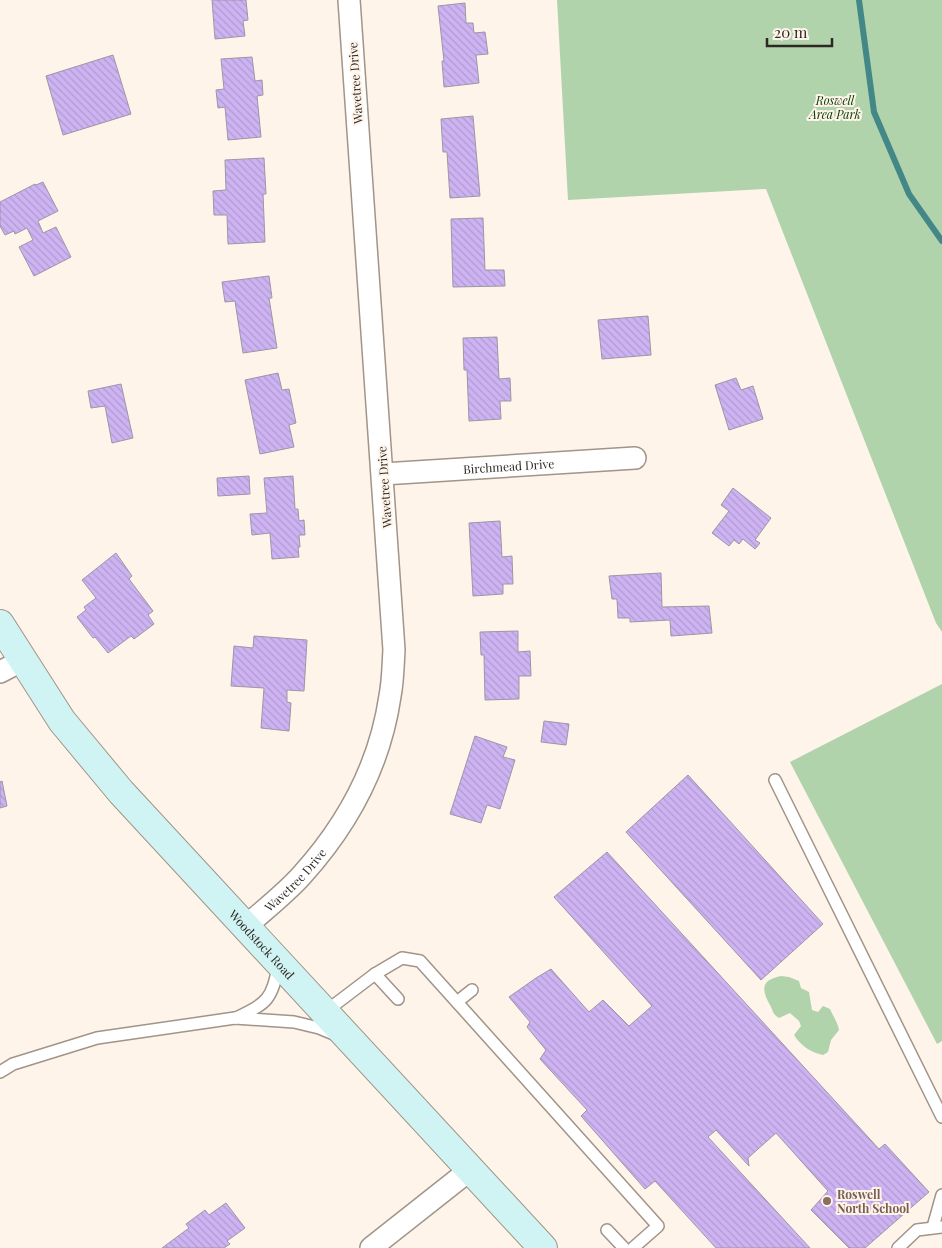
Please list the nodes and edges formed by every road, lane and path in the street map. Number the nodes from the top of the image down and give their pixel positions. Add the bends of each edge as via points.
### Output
1 (349, 0) edge
2 (635, 458) dead end
3 (383, 474) junction
4 (0, 626) edge
5 (11, 666) edge
6 (775, 780) dead end
7 (246, 927) junction
8 (280, 963) junction
9 (376, 974) junction
10 (472, 990) dead end
11 (398, 999) dead end
12 (457, 1002) junction
13 (325, 1012) junction
14 (234, 1018) junction
15 (352, 1041) junction
16 (0, 1072) edge
17 (942, 1117) edge
18 (471, 1169) junction
19 (942, 1195) edge
20 (938, 1227) edge
21 (607, 1230) dead end
22 (371, 1248) edge
23 (543, 1248) edge
24 (624, 1248) edge
25 (633, 1248) edge
26 (898, 1248) edge

1 - 3 street, Wavetree Drive
2 - 3 street, Birchmead Drive
3 - 7 street, Wavetree Drive via 394,650 390,696 380,740 360,793 334,837 300,877
4 - 5 street, Woodstock Road
5 - 7 street, Woodstock Road
6 - 17 lane
7 - 8 street, Woodstock Road
8 - 13 street, Woodstock Road
8 - 14 lane via 273,991 261,1006
9 - 11 lane
9 - 12 lane via 402,958 420,961
9 - 13 lane
10 - 12 lane
12 - 25 lane via 658,1226
13 - 15 street, Woodstock Road
14 - 15 lane via 294,1022
14 - 16 lane via 97,1038 13,1064
15 - 18 street, Woodstock Road
18 - 22 street
18 - 23 street, Woodstock Road
19 - 20 lane
20 - 26 lane via 917,1230
21 - 24 lane

